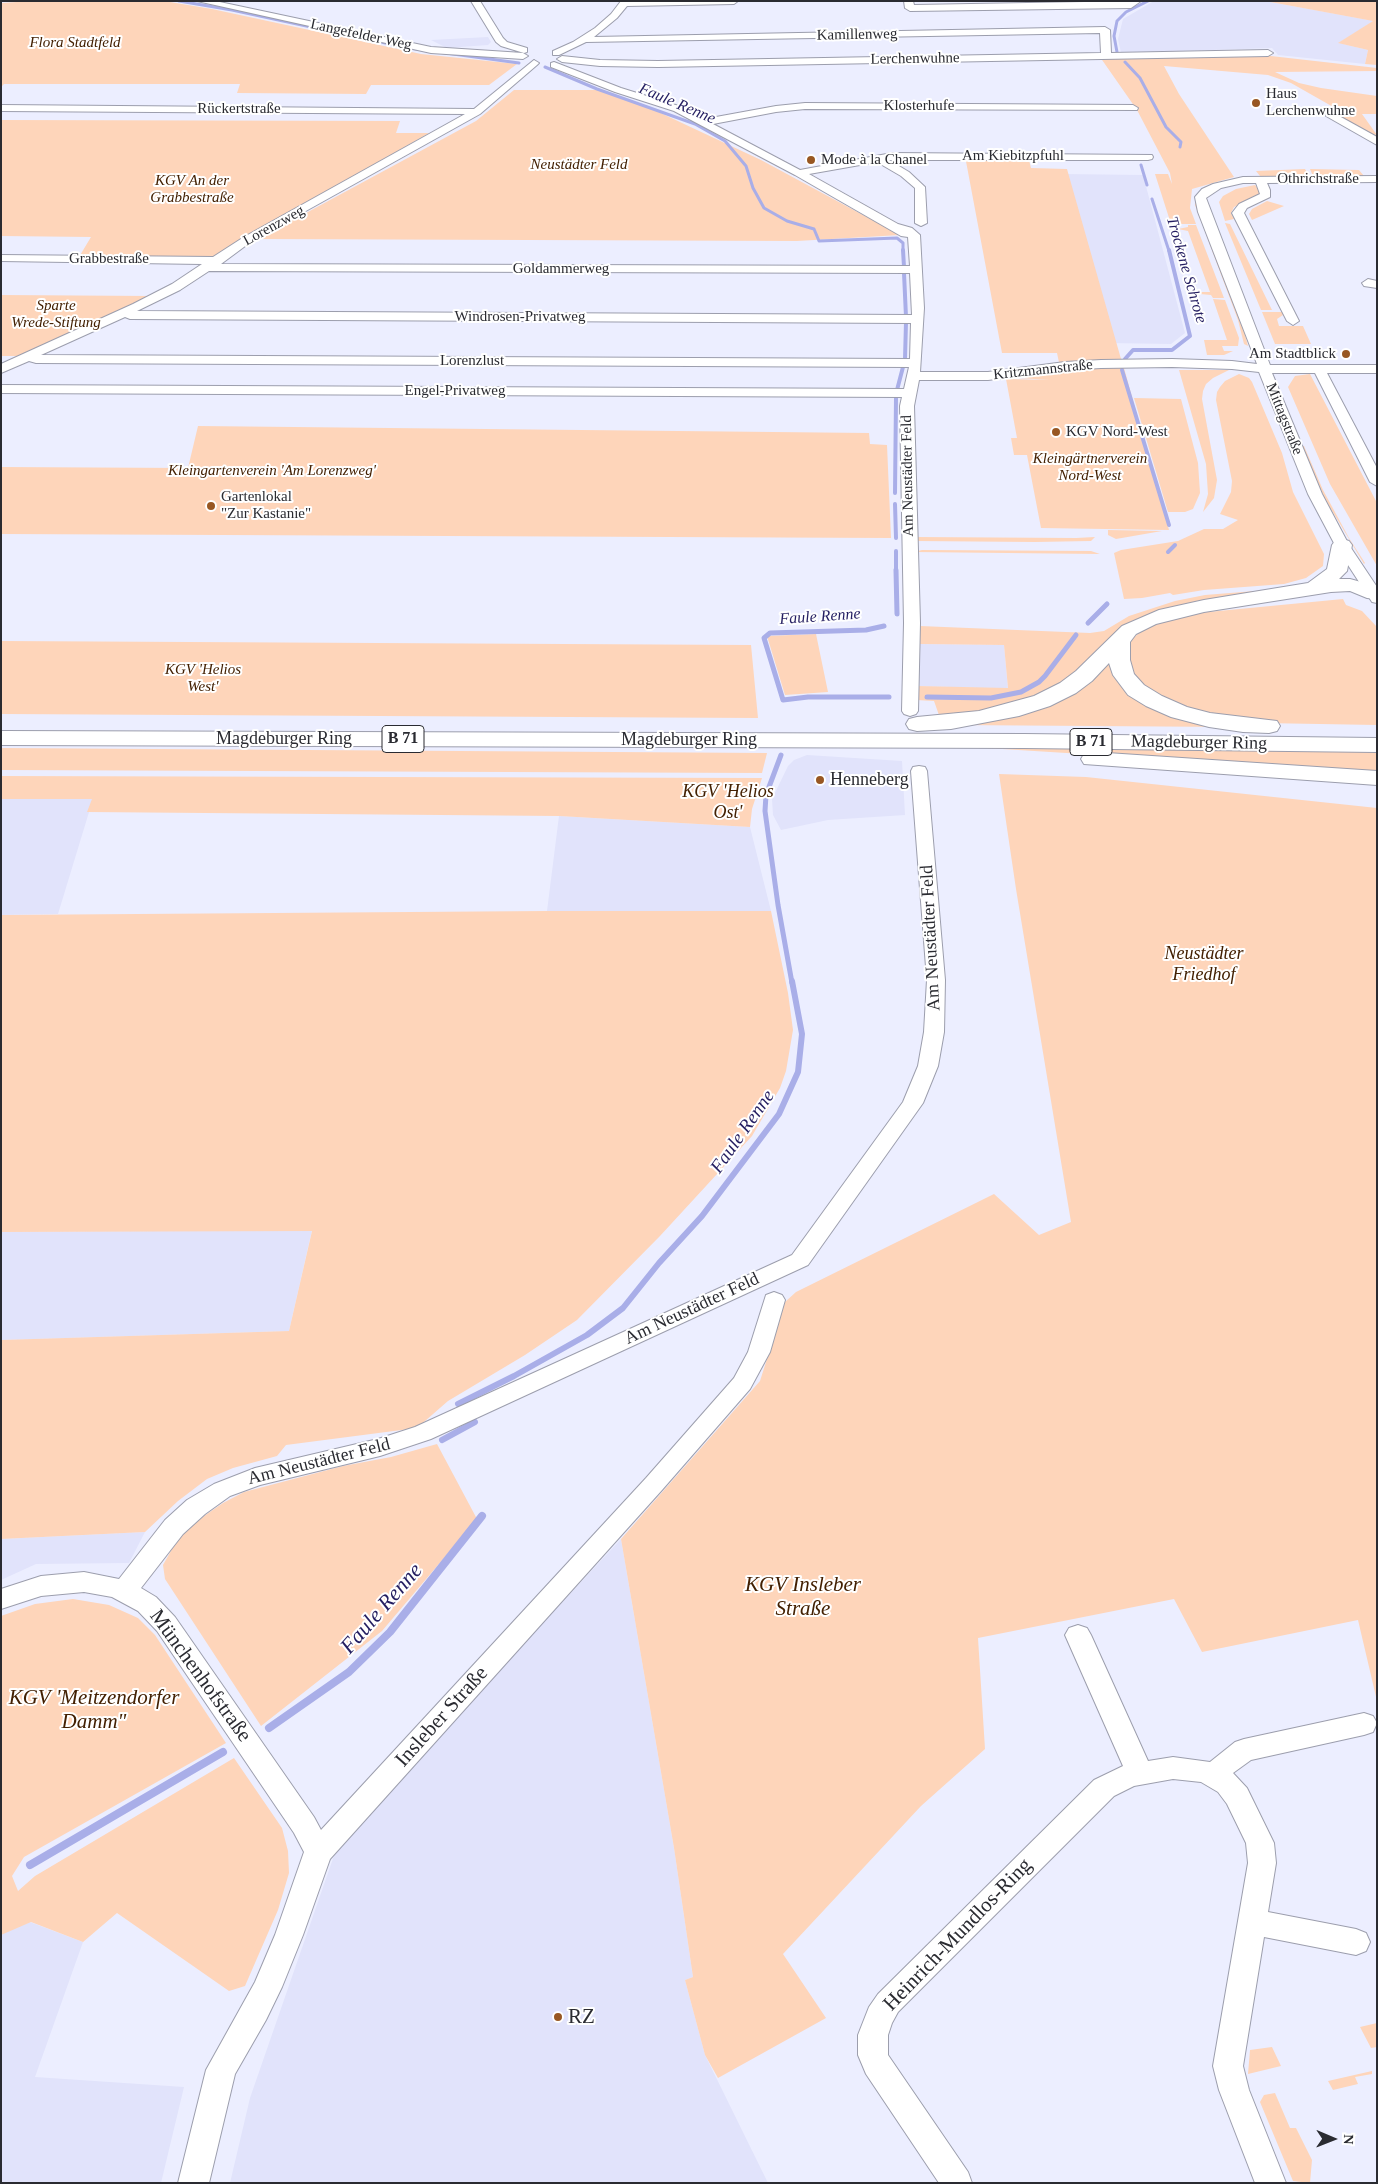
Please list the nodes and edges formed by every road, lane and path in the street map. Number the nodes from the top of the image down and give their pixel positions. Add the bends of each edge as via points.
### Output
1 (203, 1) edge
2 (475, 1) edge
3 (734, 1) edge
4 (908, 1) edge
5 (1137, 1) edge
6 (626, 2) edge
7 (1047, 3) edge
8 (585, 39) junction
9 (544, 51) dead end
10 (1268, 52) dead end
11 (1106, 55) junction
12 (559, 56) junction
13 (529, 57) junction
14 (550, 63) junction
15 (1, 108) edge
16 (1133, 108) dead end
17 (476, 112) junction
18 (1330, 114) dead end
19 (706, 122) junction
20 (1377, 142) edge
21 (1148, 157) dead end
22 (878, 158) junction
23 (799, 172) junction
24 (1377, 179) edge
25 (1260, 180) junction
26 (921, 223) dead end
27 (1, 258) edge
28 (212, 264) junction
29 (915, 270) junction
30 (123, 313) junction
31 (918, 319) junction
32 (1293, 321) dead end
33 (28, 356) junction
34 (1377, 358) edge
35 (1263, 363) junction
36 (1, 369) edge
37 (915, 369) junction
38 (1319, 369) junction
39 (1377, 369) edge
40 (1, 389) edge
41 (909, 393) junction
42 (1377, 482) edge
43 (1342, 545) junction
44 (1315, 588) junction
45 (1375, 596) edge
46 (1261, 598) junction
47 (1120, 640) junction
48 (910, 710) dead end
49 (1, 728) edge
50 (1377, 733) edge
51 (808, 735) junction
52 (1, 738) edge
53 (1377, 745) edge
54 (918, 771) dead end
55 (1377, 778) edge
56 (774, 1300) dead end
57 (124, 1591) junction
58 (1, 1599) edge
59 (1078, 1635) dead end
60 (1364, 1724) dead end
61 (1140, 1773) junction
62 (1213, 1775) junction
63 (318, 1852) junction
64 (1253, 1922) junction
65 (1356, 1942) dead end
66 (193, 2183) edge
67 (957, 2183) edge
68 (1271, 2183) edge

1 - 13 street, Langefelder Weg via 431,50
2 - 13 street via 501,43
3 - 6 street
4 - 7 street via 910,8
5 - 7 street via 1131,4
6 - 8 street
8 - 11 street, Kamillenweg via 1105,30
8 - 12 street
9 - 12 street
10 - 11 street, Lerchenwuhne
11 - 12 street, Lerchenwuhne via 658,64 600,63
12 - 14 street
13 - 14 street
13 - 17 street, Lorenzweg
14 - 19 street, Am Neustädter Feld
15 - 17 street, Rückertstraße
16 - 19 street, Klosterhufe via 805,106
17 - 28 street, Lorenzweg via 262,231
18 - 20 street
19 - 23 street, Am Neustädter Feld
21 - 22 street, Am Kiebitzpfuhl
22 - 23 street, Am Kiebitzpfuhl
22 - 26 street via 920,187
23 - 29 street, Am Neustädter Feld via 894,226 913,242
24 - 25 street, Othrichstraße
25 - 32 street via 1266,195 1242,207 1238,213
25 - 35 street, Mittagstraße via 1220,189 1202,203
27 - 28 street, Grabbestraße
28 - 29 street, Goldammerweg
28 - 30 street, Lorenzweg
29 - 31 street, Am Neustädter Feld
30 - 31 street, Windrosen-Privatweg
30 - 33 street, Lorenzweg
31 - 37 street, Am Neustädter Feld
33 - 36 street, Lorenzweg
33 - 37 street, Lorenzlust via 36,359
34 - 35 street, Kritzmannstraße
35 - 37 street, Kritzmannstraße via 1074,365 980,377
35 - 38 street, Kritzmannstraße
35 - 43 street, Mittagstraße via 1315,494
37 - 41 street, Am Neustädter Feld
38 - 39 street, Kritzmannstraße
38 - 42 street
40 - 41 street, Engel-Privatweg
41 - 48 street, Am Neustädter Feld
43 - 44 highway via 1337,571
43 - 45 street, Mittagstraße
44 - 45 highway via 1350,585
44 - 46 highway
45 - 46 highway
46 - 47 highway via 1166,614 1137,625
47 - 50 highway via 1120,668 1129,682 1154,701 1179,712 1242,725 1357,728
47 - 51 highway via 1073,685 1018,709 951,722 834,724
49 - 51 highway, Magdeburger Ring / B 71
50 - 51 highway, Magdeburger Ring / B 71
51 - 52 highway, Magdeburger Ring / B 71
51 - 53 highway, Magdeburger Ring / B 71
51 - 55 highway via 824,746 951,750
54 - 57 street, Am Neustädter Feld via 936,980 934,1032 928,1066 913,1103 800,1260 423,1433 380,1447 255,1477 222,1490 179,1522
56 - 63 street, Insleber Straße via 759,1352 742,1383
57 - 58 street, Münchenhofstraße via 74,1582 33,1588
57 - 63 street, Münchenhofstraße via 146,1604 166,1624 304,1825
59 - 61 street
60 - 62 street via 1244,1750
61 - 62 street, Heinrich-Mundlos-Ring via 1184,1768
61 - 67 street, Heinrich-Mundlos-Ring via 1119,1779 1104,1788 888,2003 875,2025 873,2055 882,2073
62 - 64 street, Heinrich-Mundlos-Ring via 1233,1790 1260,1843 1262,1863
63 - 66 street, Insleber Straße via 267,1987 222,2070
64 - 65 street
64 - 68 street, Heinrich-Mundlos-Ring via 1228,2066 1234,2090

